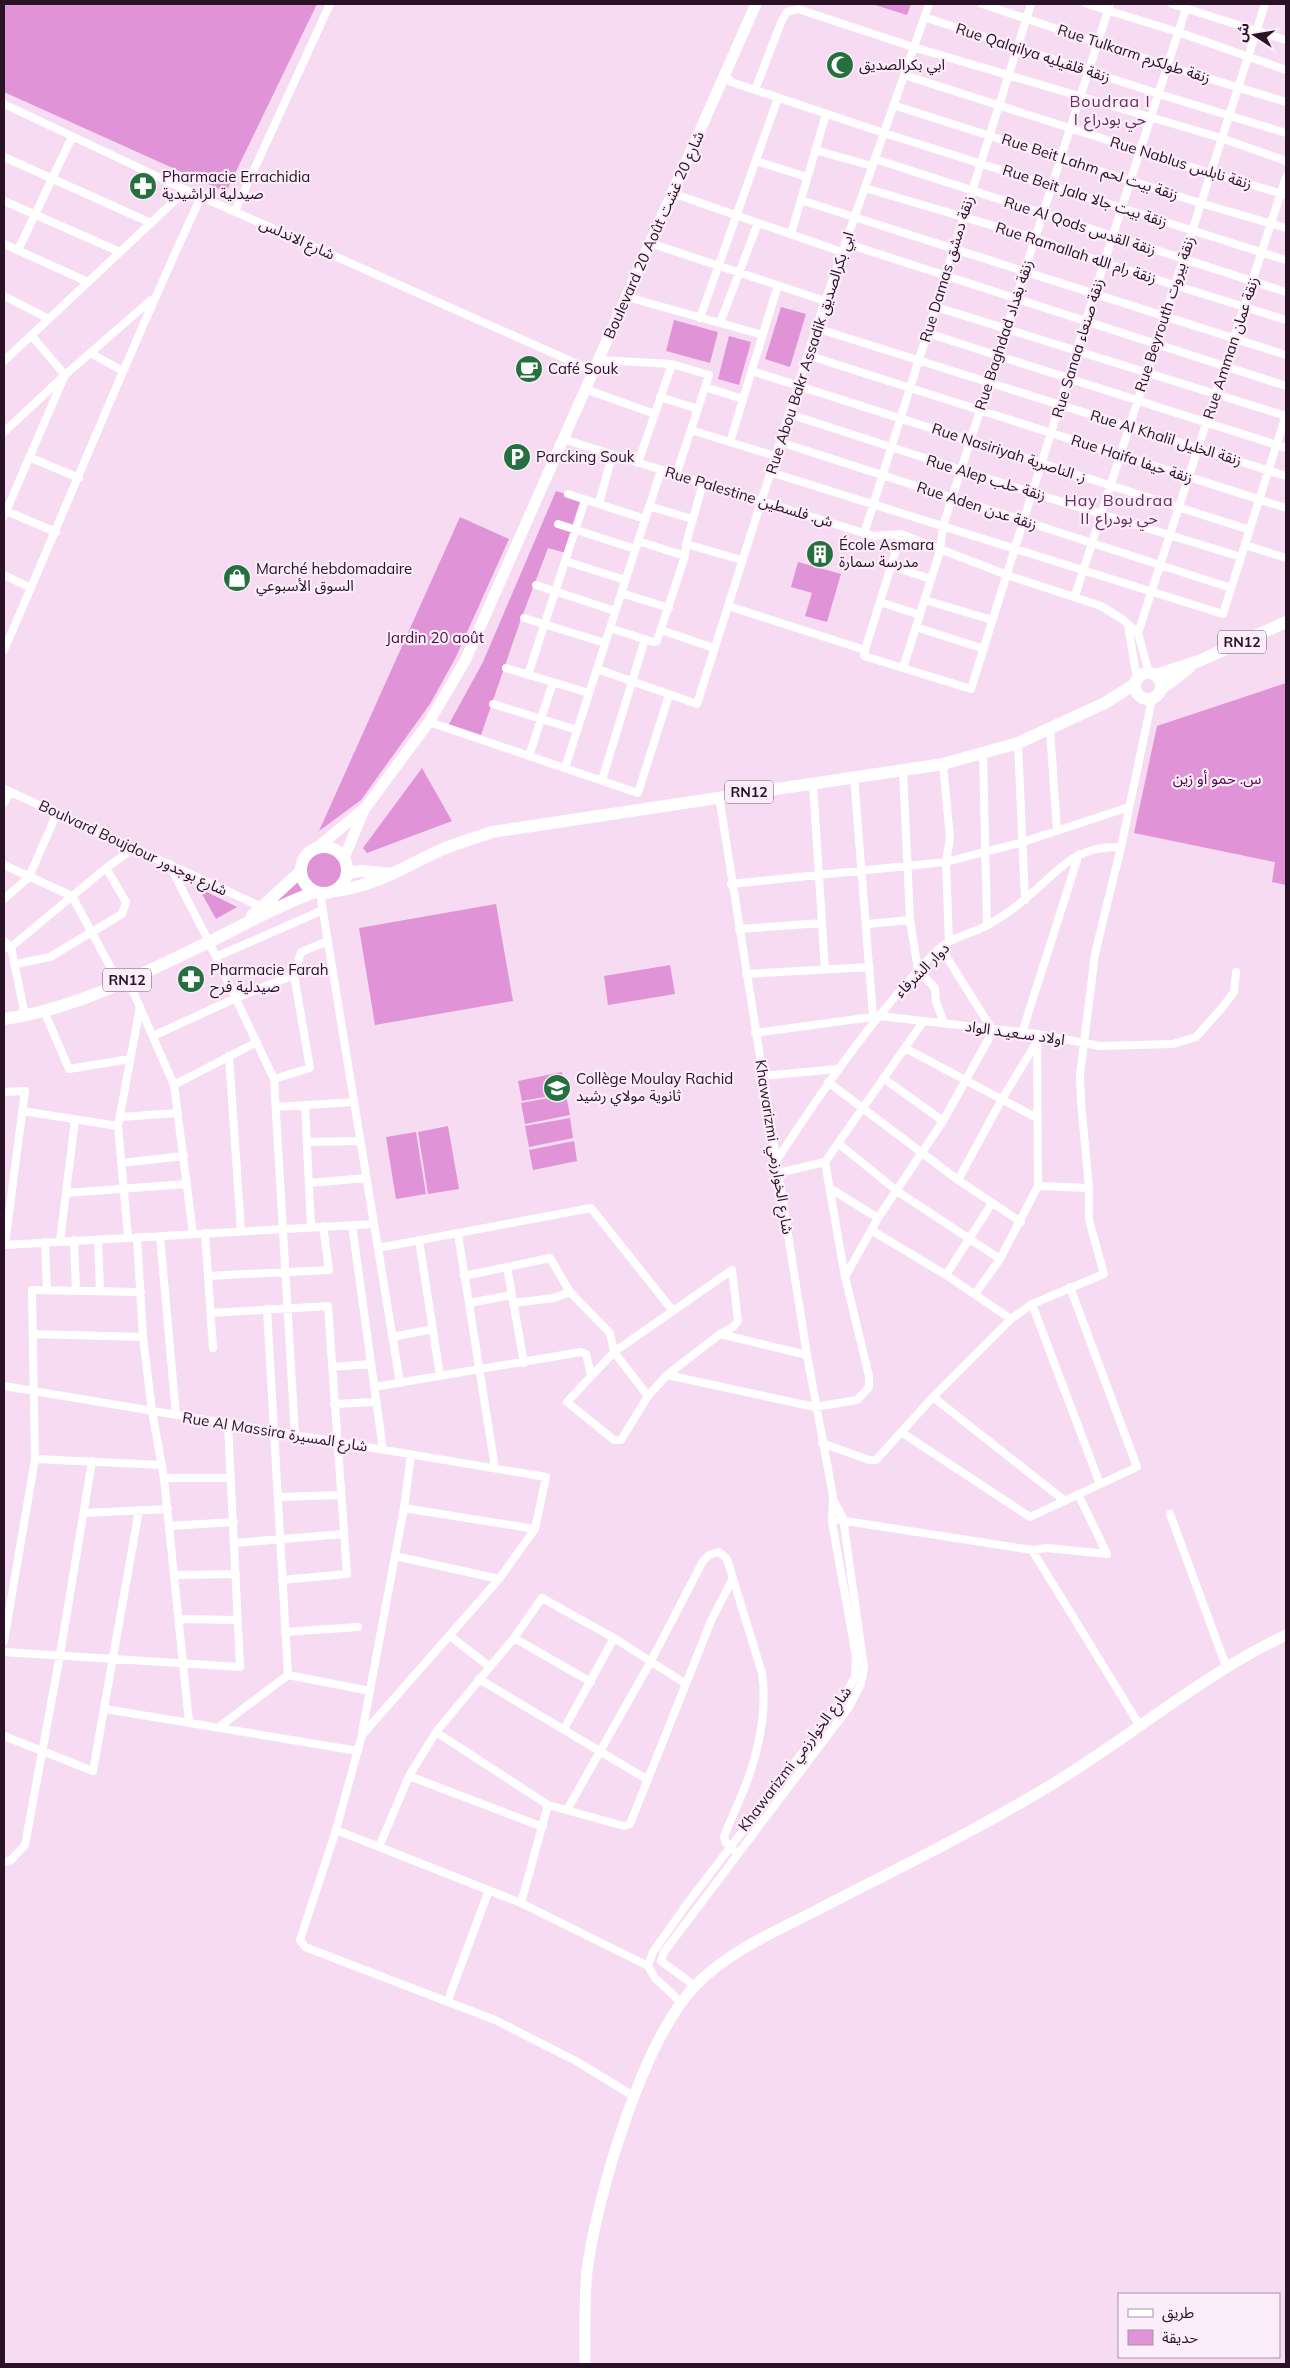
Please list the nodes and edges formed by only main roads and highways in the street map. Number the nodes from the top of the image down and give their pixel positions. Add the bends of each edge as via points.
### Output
1 (756, 4) edge
2 (1286, 622) edge
3 (1199, 661) junction
4 (1152, 674) junction
5 (1136, 682) junction
6 (1161, 689) junction
7 (1146, 698) junction
8 (1105, 702) junction
9 (366, 807) junction
10 (317, 848) junction
11 (344, 858) junction
12 (300, 872) junction
13 (347, 872) junction
14 (392, 874) junction
15 (334, 891) junction
16 (318, 893) junction
17 (245, 923) junction
18 (4, 1019) edge
19 (1286, 1635) edge
20 (585, 2364) edge

1 - 9 main road, Boulevard 20 Août شارع 20 غشت via 465,660 429,722
2 - 3 main road, RN12
3 - 4 main road, RN12
3 - 6 main road, RN12
4 - 5 main road, RN12 via 1140,676
4 - 6 main road via 1161,684
5 - 7 main road via 1135,689
5 - 8 main road, RN12
6 - 7 main road, RN12
7 - 8 main road, RN12
8 - 14 main road, RN12 via 1018,743 943,764 492,832 442,849
9 - 10 main road
9 - 11 main road
10 - 11 main road via 329,847
10 - 12 main road, RN12 via 304,857
11 - 13 main road
12 - 16 main road via 305,884
12 - 17 main road, RN12
13 - 14 main road
13 - 15 main road via 343,884
14 - 15 main road, RN12 via 367,885
15 - 16 main road, RN12
16 - 17 main road, RN12
17 - 18 main road, RN12 via 123,981 44,1011
19 - 20 main road via 1226,1666 1047,1788 748,1946 695,1986 654,2053 635,2097 601,2198 592,2239 585,2304

